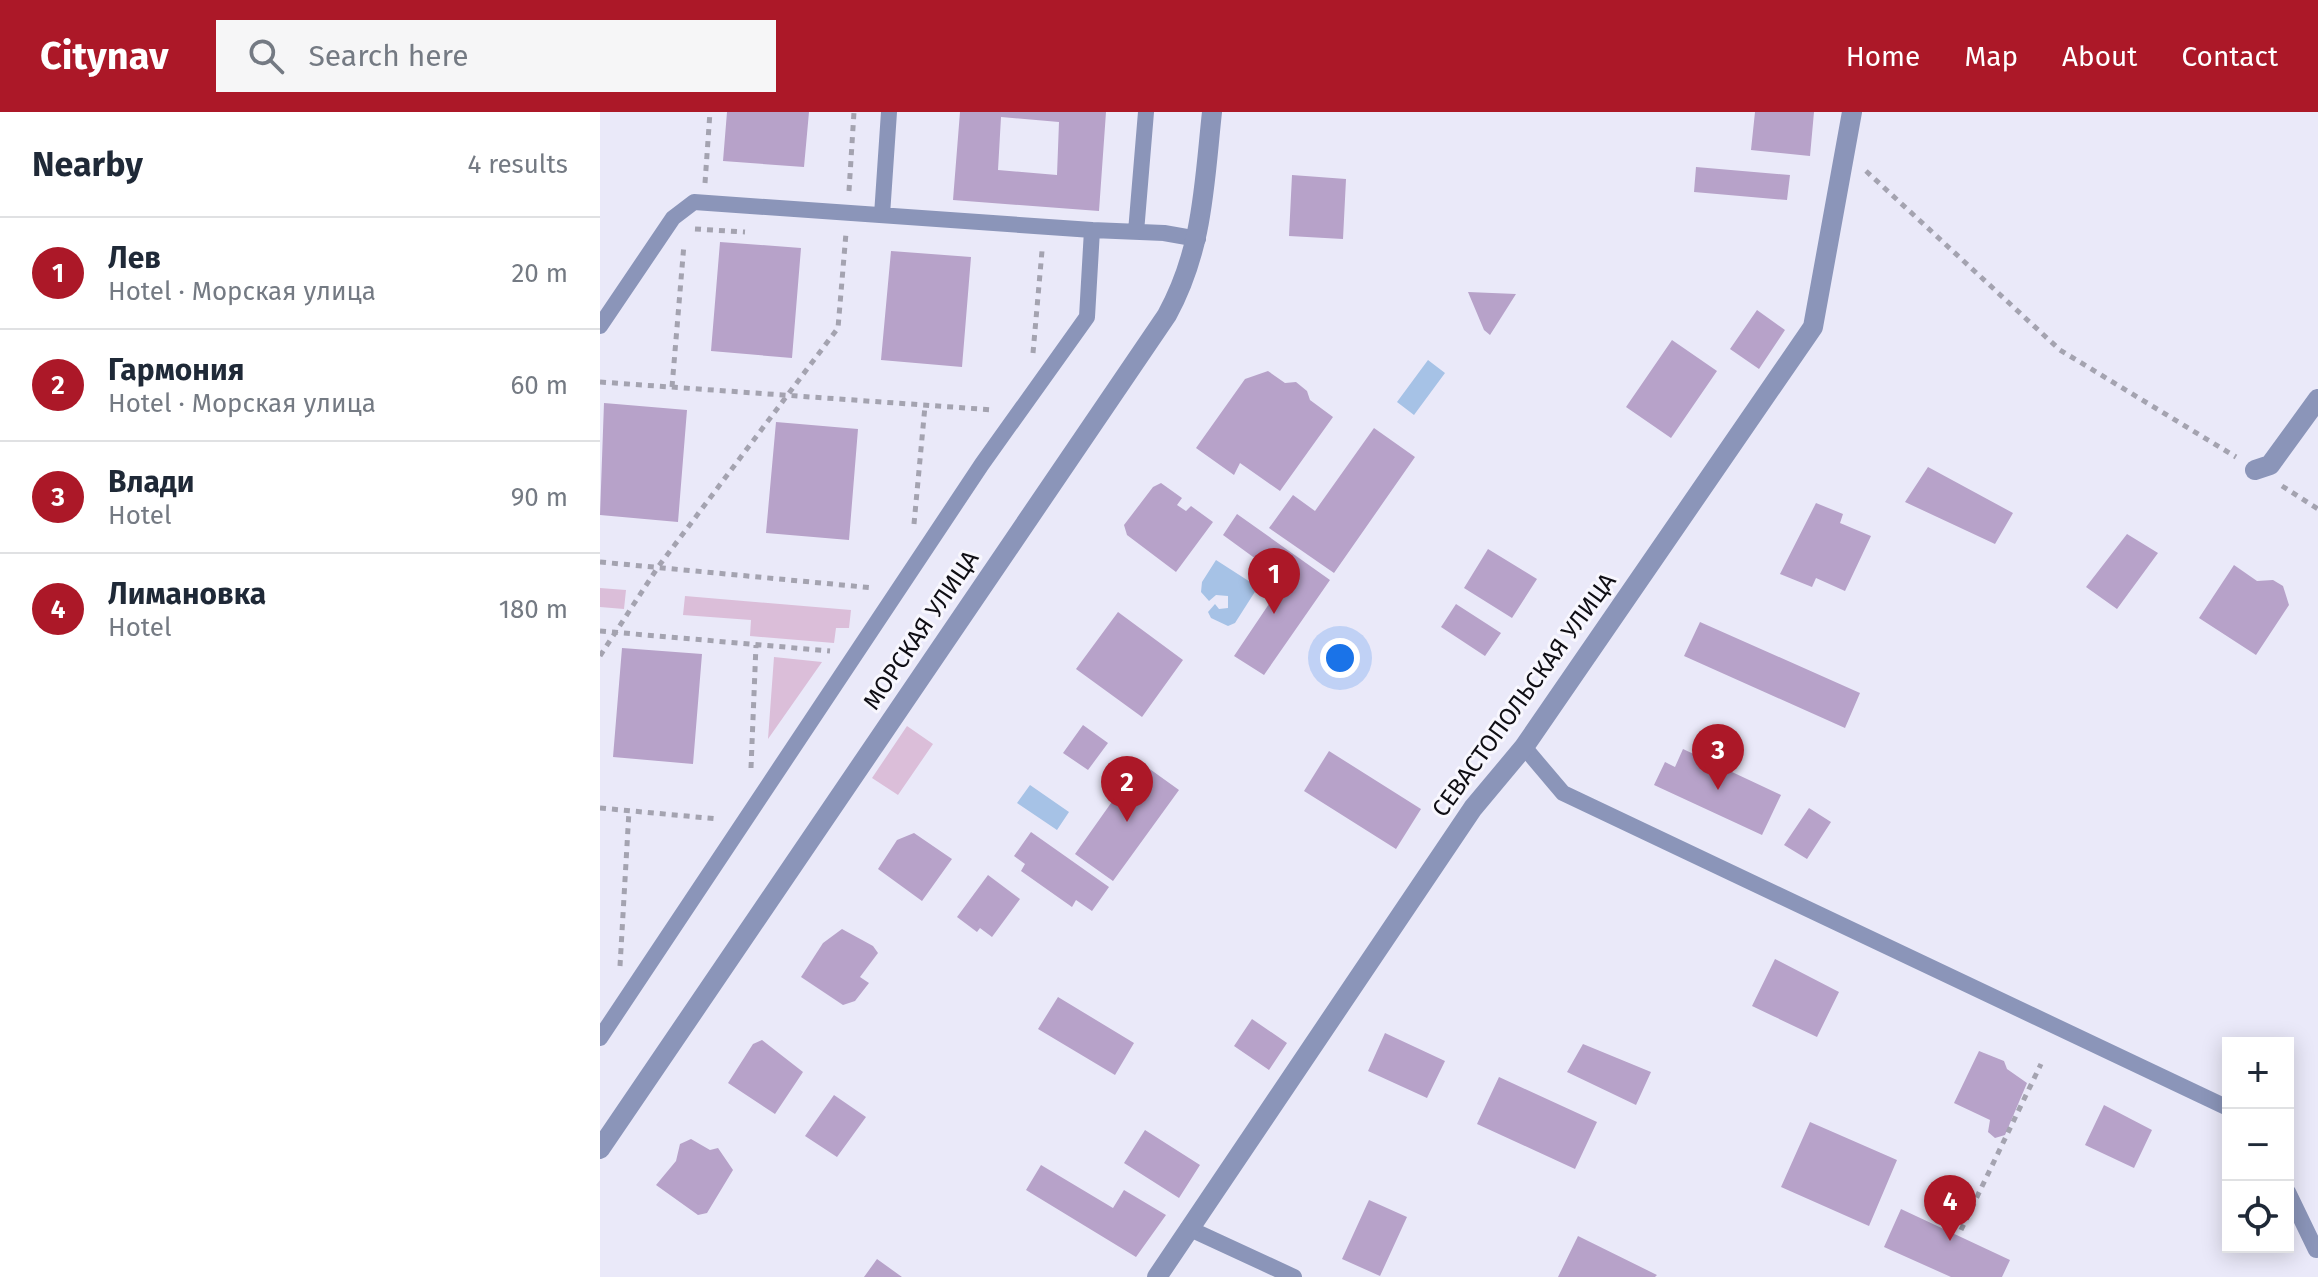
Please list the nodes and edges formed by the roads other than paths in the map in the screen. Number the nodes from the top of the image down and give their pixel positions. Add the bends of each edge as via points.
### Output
1 (889, 112) edge
2 (1146, 112) edge
3 (1212, 112) edge
4 (1852, 112) edge
5 (882, 215) junction
6 (1092, 230) junction
7 (1136, 232) junction
8 (1198, 239) junction
9 (600, 326) edge
10 (2318, 399) edge
11 (2255, 470) road end
12 (1524, 747) junction
13 (600, 1038) edge
14 (2222, 1105) edge
15 (600, 1149) edge
16 (2294, 1204) edge
17 (1188, 1228) junction
18 (2316, 1250) dead end
19 (1157, 1277) edge
20 (1294, 1277) edge

1 - 5 lane
2 - 7 lane
3 - 8 street, МОРСКАЯ УЛИЦА
4 - 12 street, СЕВАСТОПОЛЬСКАЯ УЛИЦА via 1813,327
5 - 6 lane
5 - 9 lane via 694,202 673,218
6 - 7 lane
6 - 13 lane via 1087,317
7 - 8 lane
8 - 15 street, МОРСКАЯ УЛИЦА via 1185,282 1167,315
10 - 11 street via 2270,465
12 - 14 lane via 1563,793
12 - 17 street, СЕВАСТОПОЛЬСКАЯ УЛИЦА via 1473,808
16 - 18 lane
17 - 19 street, СЕВАСТОПОЛЬСКАЯ УЛИЦА
17 - 20 lane

